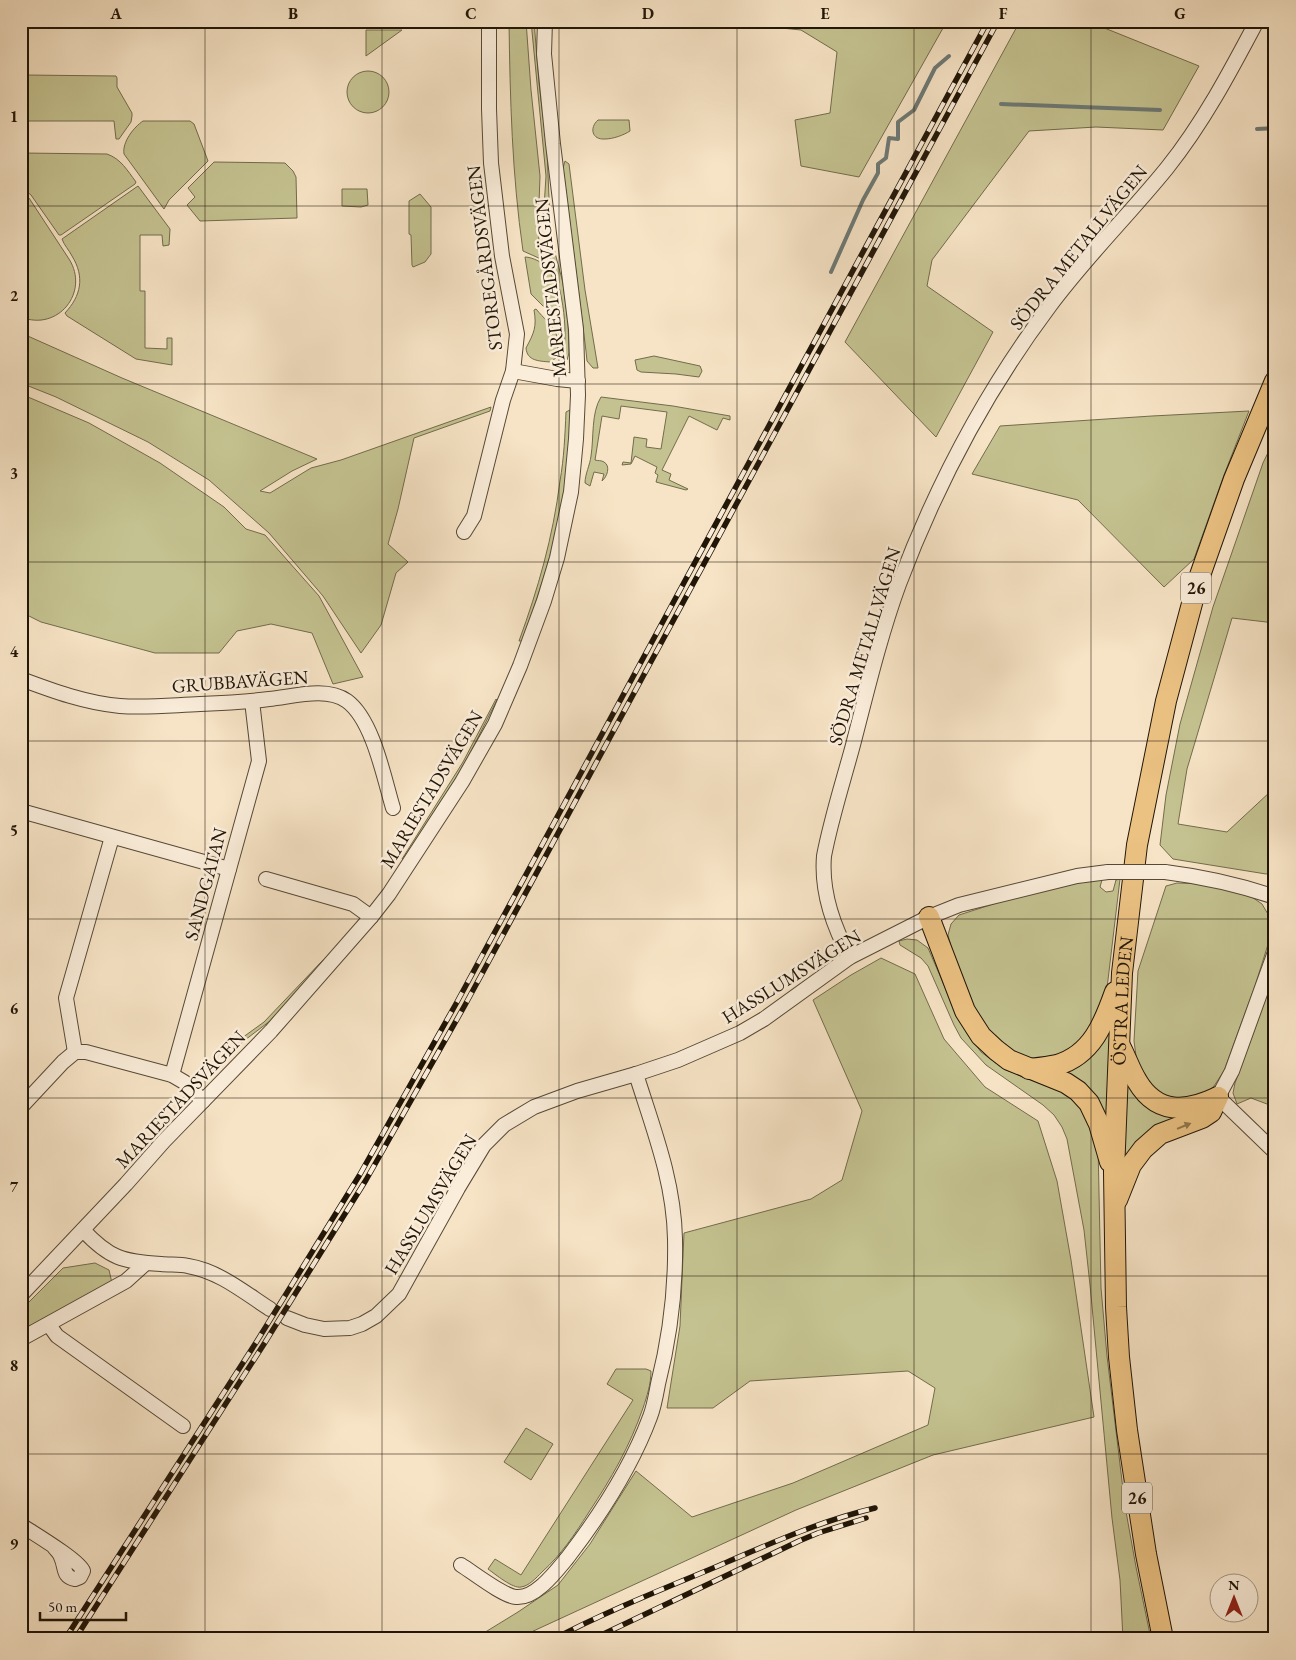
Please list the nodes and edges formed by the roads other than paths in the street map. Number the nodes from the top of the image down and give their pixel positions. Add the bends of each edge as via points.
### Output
1 (489, 21) edge
2 (545, 21) edge
3 (1257, 21) edge
4 (514, 371) junction
5 (578, 381) junction
6 (1275, 381) edge
7 (464, 532) dead end
8 (21, 680) edge
9 (252, 701) junction
10 (393, 808) dead end
11 (21, 812) edge
12 (112, 837) junction
13 (229, 869) junction
14 (266, 879) dead end
15 (1275, 897) edge
16 (371, 917) junction
17 (929, 917) junction
18 (1275, 952) edge
19 (850, 958) junction
20 (1122, 973) junction
21 (1118, 1043) junction
22 (75, 1052) junction
23 (1029, 1069) junction
24 (172, 1074) junction
25 (636, 1074) junction
26 (1218, 1097) junction
27 (203, 1101) junction
28 (21, 1107) edge
29 (1275, 1152) edge
30 (1114, 1172) junction
31 (1114, 1208) junction
32 (83, 1230) junction
33 (146, 1263) junction
34 (21, 1295) edge
35 (270, 1309) dead end
36 (287, 1318) dead end
37 (49, 1325) junction
38 (21, 1339) edge
39 (183, 1426) dead end
40 (21, 1526) edge
41 (54, 1547) dead end
42 (461, 1565) dead end
43 (1163, 1639) edge

1 - 4 street, STOREGÅRDSVÄGEN via 491,163 502,256 517,334
2 - 5 street, MARIESTADSVÄGEN via 544,54 576,328
3 - 19 street, SÖDRA METALLVÄGEN via 1221,87 1167,168 1050,306 1024,343 982,408 952,463 915,544 874,666 824,856 822,870 829,908
4 - 5 street, STOREGÅRDSVÄGEN
4 - 7 street, STOREGÅRDSVÄGEN via 503,400 474,516
5 - 16 street, MARIESTADSVÄGEN via 571,492 557,558 529,642 494,724 471,766
6 - 20 highway, ÖSTRA LEDEN / 26 via 1234,479 1202,572 1166,701 1137,845
8 - 9 street, GRUBBAVÄGEN via 68,696 119,706
9 - 10 street, GRUBBAVÄGEN via 318,693 334,695 347,702 360,716 376,749
9 - 13 street, SANDGATAN via 259,761
11 - 12 street
12 - 13 street
12 - 22 street via 66,998
13 - 24 street, SANDGATAN
14 - 16 street via 353,904
15 - 17 street, HASSLUMSVÄGEN, bridge via 1204,877 1165,872 1108,872 957,901
16 - 27 street, MARIESTADSVÄGEN via 271,1031
17 - 19 street, HASSLUMSVÄGEN
17 - 23 highway via 973,1024 996,1050
18 - 26 street via 1232,1071
19 - 25 street, HASSLUMSVÄGEN via 740,1033
20 - 21 highway, ÖSTRA LEDEN / 26
20 - 23 highway via 1104,1021 1083,1051 1071,1060
21 - 26 highway via 1136,1080 1148,1096 1167,1107 1192,1107
21 - 30 highway, ÖSTRA LEDEN / 26
22 - 24 street
22 - 28 street
23 - 30 highway via 1066,1083 1089,1103
24 - 27 street
25 - 36 street, HASSLUMSVÄGEN via 534,1107 504,1125 484,1145 399,1294 376,1316 350,1328 331,1329
25 - 42 street via 669,1181 675,1238 670,1327 651,1416 624,1476 588,1532 535,1592 516,1597
26 - 29 street
31 -> 26 highway via 1131,1166 1143,1149 1160,1134 1211,1112
27 - 32 street, MARIESTADSVÄGEN
30 - 31 highway, ÖSTRA LEDEN / 26
31 - 43 highway, ÖSTRA LEDEN / 26 via 1118,1340 1126,1430
32 - 33 street via 104,1250 121,1259
32 - 34 street, MARIESTADSVÄGEN
33 - 35 street via 189,1266 220,1277
33 - 37 street via 126,1281
37 - 38 street
37 - 39 street via 57,1336
40 - 41 street

